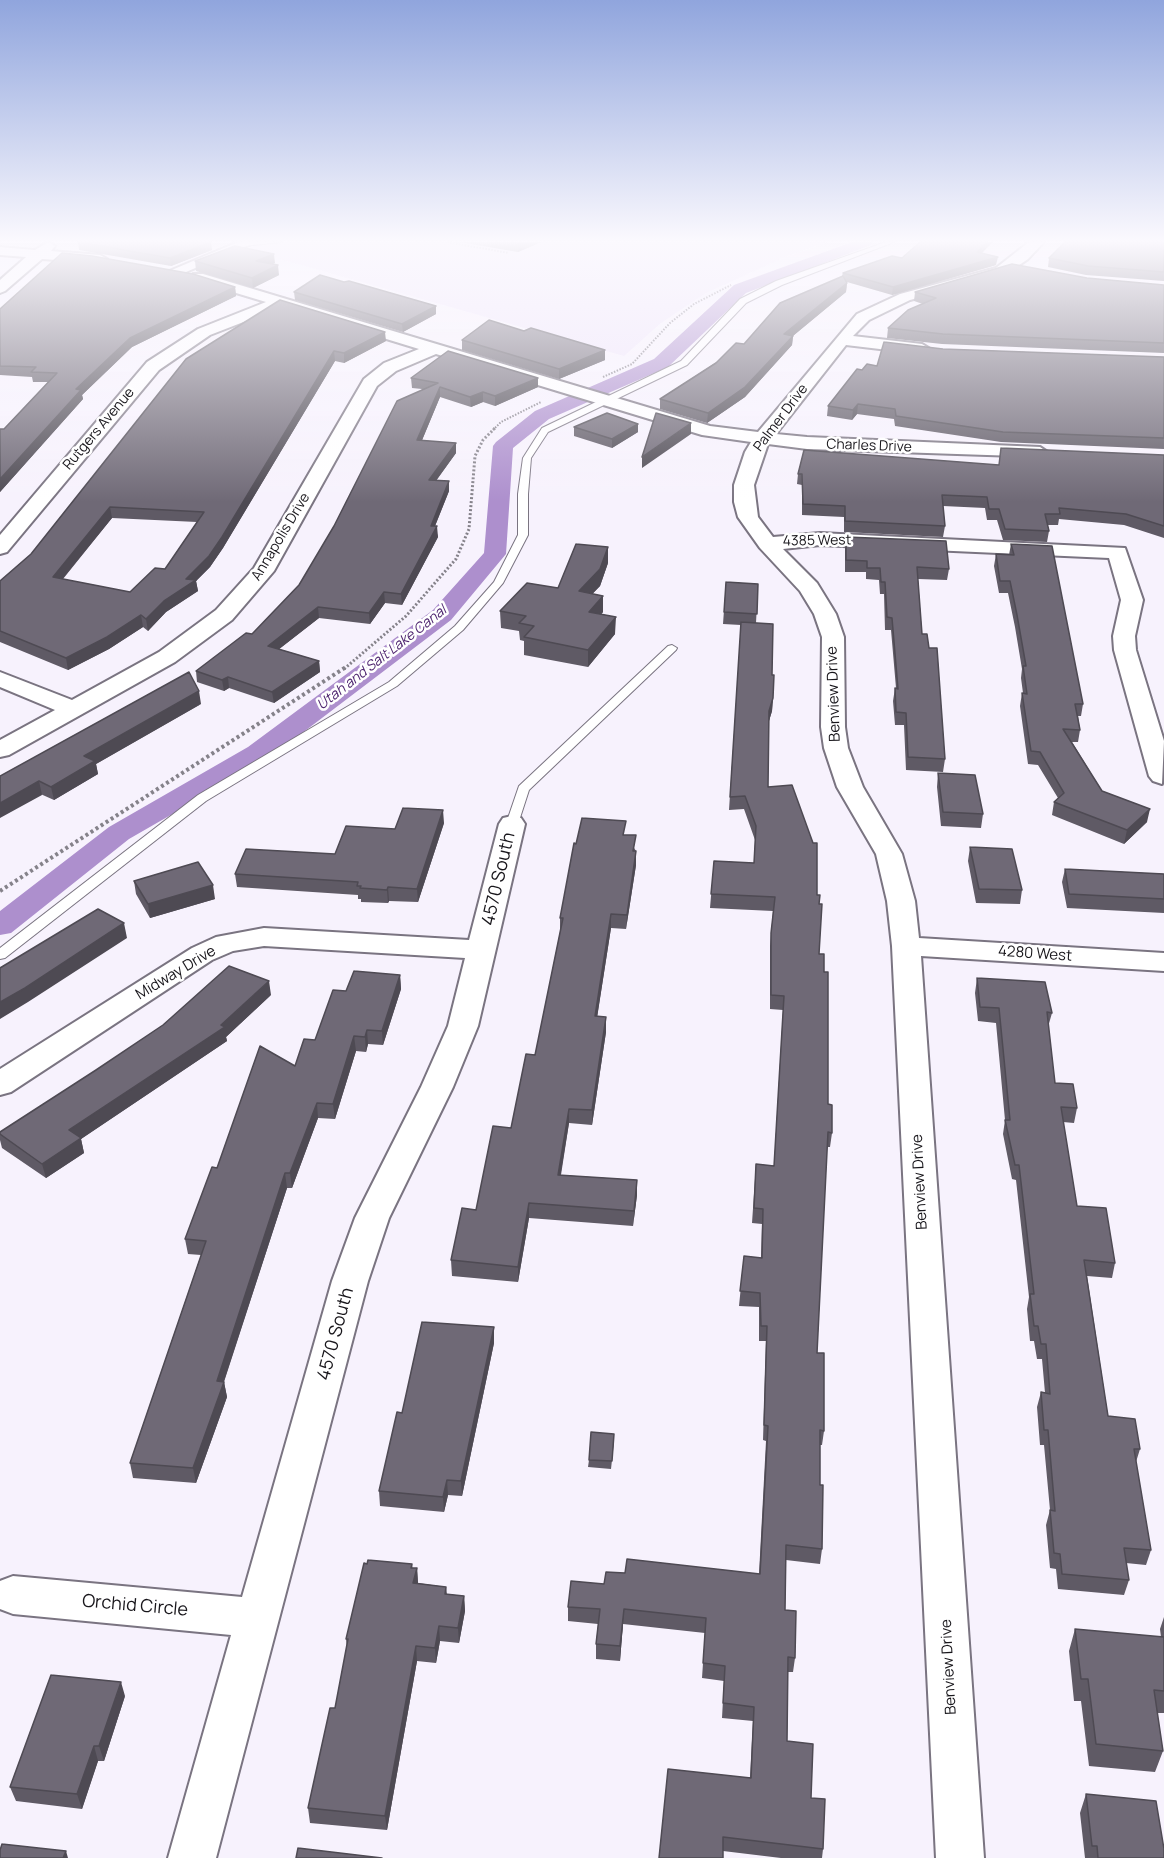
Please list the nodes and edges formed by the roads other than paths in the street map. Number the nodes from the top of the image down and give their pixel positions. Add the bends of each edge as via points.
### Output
1 (212, 329) edge
2 (368, 329) edge
3 (717, 329) edge
4 (852, 329) edge
5 (842, 340) junction
6 (434, 349) junction
7 (942, 351) edge
8 (603, 400) junction
9 (762, 439) junction
10 (1059, 453) edge
11 (767, 544) junction
12 (0, 548) edge
13 (672, 648) dead end
14 (0, 679) edge
15 (71, 708) junction
16 (0, 750) edge
17 (1164, 776) edge
18 (512, 824) joint
19 (906, 946) junction
20 (483, 950) junction
21 (0, 955) edge
22 (1164, 962) edge
23 (0, 1084) edge
24 (13, 1595) dead end
25 (258, 1618) junction
26 (192, 1858) edge
27 (960, 1858) edge

1 - 12 street, Rutgers Avenue via 153,366
2 - 6 street, Charles Drive
3 - 8 lane via 684,363
4 - 5 street, Palmer Drive
5 - 7 street
5 - 9 street, Palmer Drive
6 - 8 street, Charles Drive
6 - 15 street, Annapolis Drive via 390,366 370,383 263,571 240,600 181,648
8 - 9 street, Charles Drive via 700,429
8 - 21 lane via 545,430 527,458 523,535 498,583 459,628 393,684 202,798
9 - 10 street, Charles Drive
9 - 11 street, Palmer Drive via 748,466 744,502 748,517
11 - 17 street, 4385 West via 820,539 1119,552 1132,600 1125,650
11 - 19 street, Benview Drive via 814,595 830,627 836,748 850,787 889,854
13 - 18 lane via 523,789
14 - 15 street
15 - 16 street, Annapolis Drive
18 - 20 street, 4570 South
19 - 22 street, 4280 West
19 - 27 street, Benview Drive
20 - 23 street, Midway Drive via 276,937 232,942 202,954
20 - 25 street, 4570 South via 455,1046 362,1245
24 - 25 street, Orchid Circle
25 - 26 street, 4570 South

